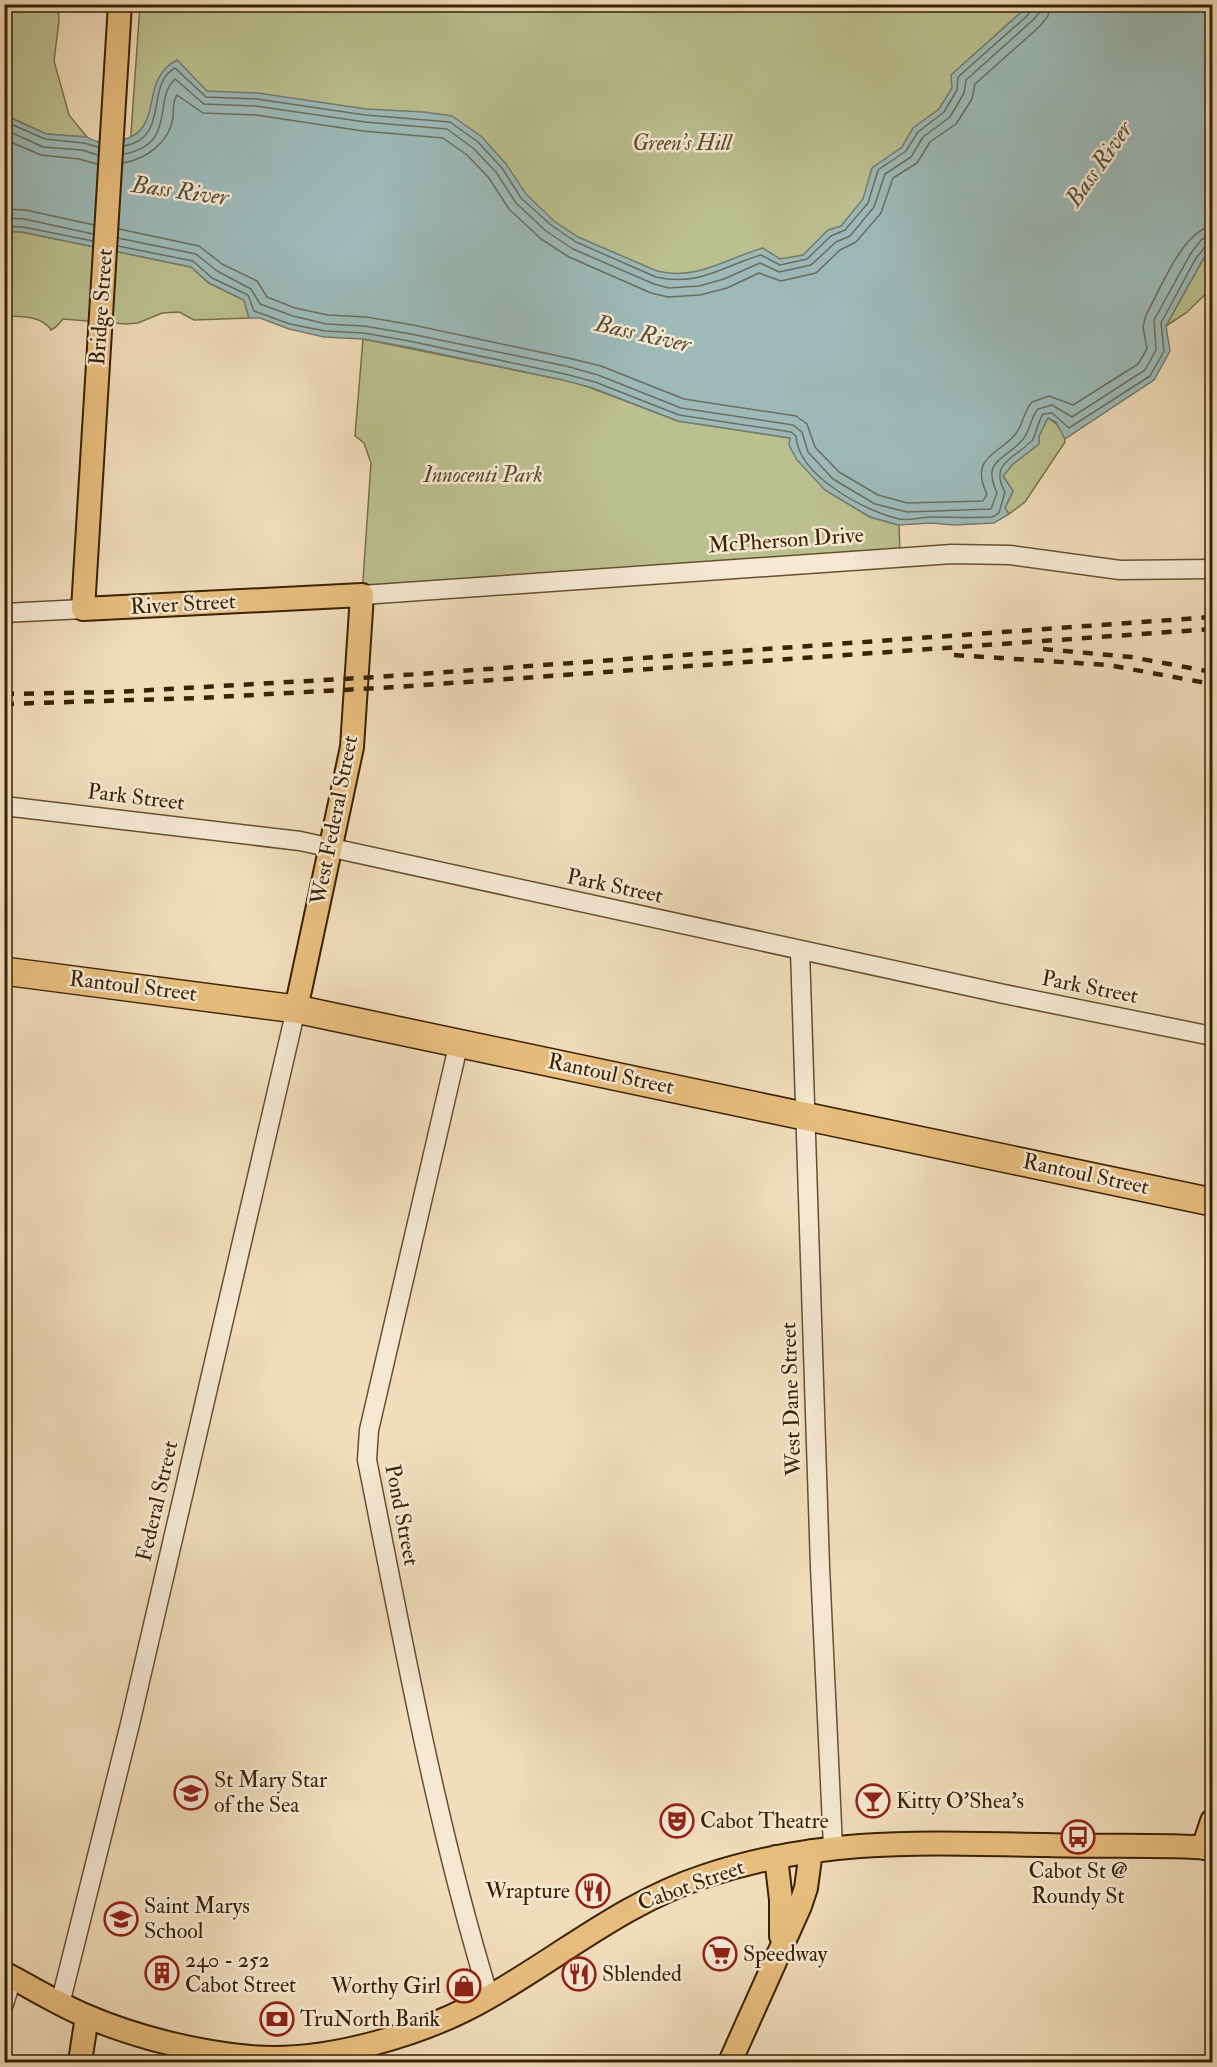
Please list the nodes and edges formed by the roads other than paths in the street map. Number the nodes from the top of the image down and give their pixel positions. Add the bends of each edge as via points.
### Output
1 (120, 4) edge
2 (1212, 569) edge
3 (362, 594) junction
4 (82, 609) junction
5 (4, 613) edge
6 (4, 806) edge
7 (330, 847) junction
8 (800, 950) junction
9 (4, 970) edge
10 (296, 1009) junction
11 (1212, 1036) edge
12 (459, 1042) junction
13 (805, 1115) junction
14 (1212, 1202) edge
15 (1212, 1821) edge
16 (833, 1847) junction
17 (1208, 1848) edge
18 (811, 1851) junction
19 (776, 1857) junction
20 (780, 1946) junction
21 (8, 1975) edge
22 (489, 1997) junction
23 (4, 2004) edge
24 (60, 2004) junction
25 (87, 2016) junction
26 (80, 2062) edge
27 (730, 2062) edge

1 - 4 main road, Bridge Street
2 - 3 street, McPherson Drive via 1120,570 1010,555 952,554
3 - 4 main road, River Street
3 - 7 main road, West Federal Street via 352,747
4 - 5 street, River Street
6 - 7 street, Park Street
7 - 8 street, Park Street
7 - 10 main road, West Federal Street
8 - 11 street, Park Street
8 - 13 street, West Dane Street
9 - 10 highway, Rantoul Street
10 - 12 highway, Rantoul Street
10 - 24 street, Federal Street via 130,1724
12 - 13 highway, Rantoul Street
12 - 22 street, Pond Street via 369,1430 367,1460 436,1802
13 - 14 highway, Rantoul Street
13 - 16 street, West Dane Street
15 - 17 main road
16 - 17 main road, Cabot Street via 910,1843
16 - 18 main road, Cabot Street
18 - 19 main road, Cabot Street
18 - 20 main road via 806,1888
19 - 20 main road via 781,1900
19 - 22 main road, Cabot Street via 705,1875 648,1898
20 - 27 main road
21 - 23 street
21 - 24 main road, Cabot Street
22 - 25 main road, Cabot Street via 418,2031 332,2051 276,2058 196,2049
24 - 25 main road, Cabot Street
25 - 26 main road

